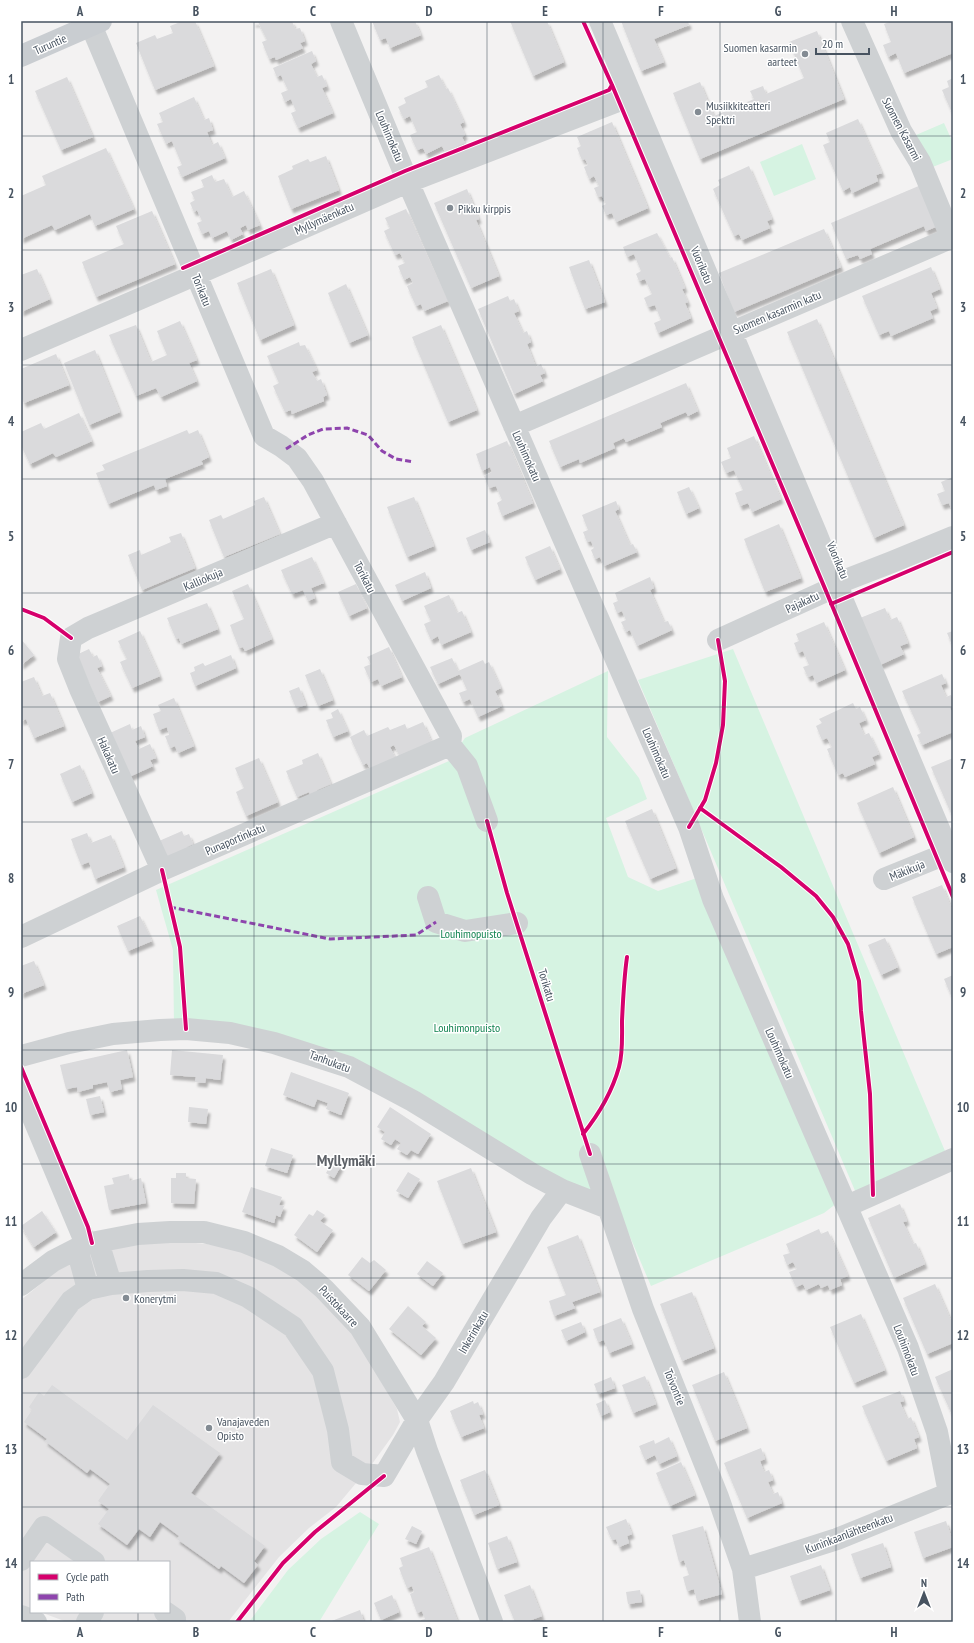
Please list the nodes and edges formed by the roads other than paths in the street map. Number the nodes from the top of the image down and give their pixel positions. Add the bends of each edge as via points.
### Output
1 (341, 21) edge
2 (600, 21) edge
3 (852, 21) edge
4 (96, 23) edge
5 (21, 56) edge
6 (631, 96) junction
7 (408, 182) junction
8 (952, 237) edge
9 (195, 275) junction
10 (731, 332) junction
11 (21, 350) edge
12 (514, 426) junction
13 (336, 523) junction
14 (953, 537) edge
15 (838, 583) junction
16 (71, 638) joint
17 (718, 640) dead end
18 (450, 745) junction
19 (487, 821) dead end
20 (952, 855) edge
21 (162, 870) junction
22 (884, 879) dead end
23 (428, 897) dead end
24 (517, 923) dead end
25 (21, 937) edge
26 (21, 1056) edge
27 (21, 1089) edge
28 (590, 1154) dead end
29 (953, 1159) edge
30 (562, 1190) junction
31 (846, 1206) junction
32 (608, 1208) junction
33 (87, 1245) junction
34 (111, 1284) junction
35 (21, 1285) edge
36 (88, 1289) junction
37 (21, 1368) edge
38 (417, 1420) junction
39 (951, 1493) edge
40 (21, 1560) edge
41 (93, 1561) edge
42 (30, 1567) edge
43 (743, 1569) junction
44 (21, 1616) edge
45 (36, 1622) edge
46 (492, 1622) edge
47 (750, 1622) edge

1 - 7 street, Louhimokatu
2 - 6 street, Vuorikatu
3 - 8 street, Suomen Kasarmi via 901,131 920,162
4 - 5 main road, Turuntie
4 - 9 street, Torikatu
6 - 7 street, Myllymäenkatu
6 - 10 street, Vuorikatu
7 - 9 street, Myllymäenkatu
7 - 12 street, Louhimokatu
8 - 10 street, Suomen kasarmin katu
9 - 11 street, Myllymäenkatu
9 - 13 street, Torikatu via 264,436 297,458
10 - 12 street, Suomen kasarmin katu
10 - 15 street, Vuorikatu
12 - 31 street, Louhimokatu via 689,827 713,899
13 - 16 street, Kalliokuja via 88,628
13 - 18 street, Torikatu via 451,736
14 - 15 street, Pajakatu
15 - 17 street, Pajakatu via 826,591
15 - 20 street, Vuorikatu via 842,599
16 - 21 street, Hakakatu via 68,659
18 - 19 street, Torikatu via 467,766
18 - 21 street, Punaportinkatu
20 - 22 street, Mäkikuja
21 - 25 street, Punaportinkatu
23 - 24 street via 436,922 465,931
26 - 30 street, Tanhukatu via 113,1034 160,1030 186,1029 230,1033 274,1043 349,1067 413,1101
27 - 33 street
28 - 32 street, Toivontie
29 - 31 street
30 - 32 street, Tanhukatu
30 - 38 street, Inkerinkatu via 541,1218 444,1382
31 - 39 street, Louhimokatu via 908,1348 937,1432
32 - 43 street, Toivontie via 643,1309 715,1490
33 - 34 street
33 - 35 street, Puistokaarre via 53,1261
33 - 36 street
33 - 38 street, Puistokaarre via 144,1234 204,1232 244,1242 278,1256 303,1270 360,1327
34 - 36 street
34 - 38 street, Inkerinkatu via 148,1280 216,1283 248,1297 294,1327 323,1371 338,1430 342,1462 362,1474 384,1476
36 - 37 street via 71,1301
38 - 46 street, Puistokaarre
39 - 43 street, Kuninkaanlähteenkatu via 837,1538
40 - 41 street via 44,1527
40 - 42 street
43 - 47 street, Toivontie
44 - 45 street

